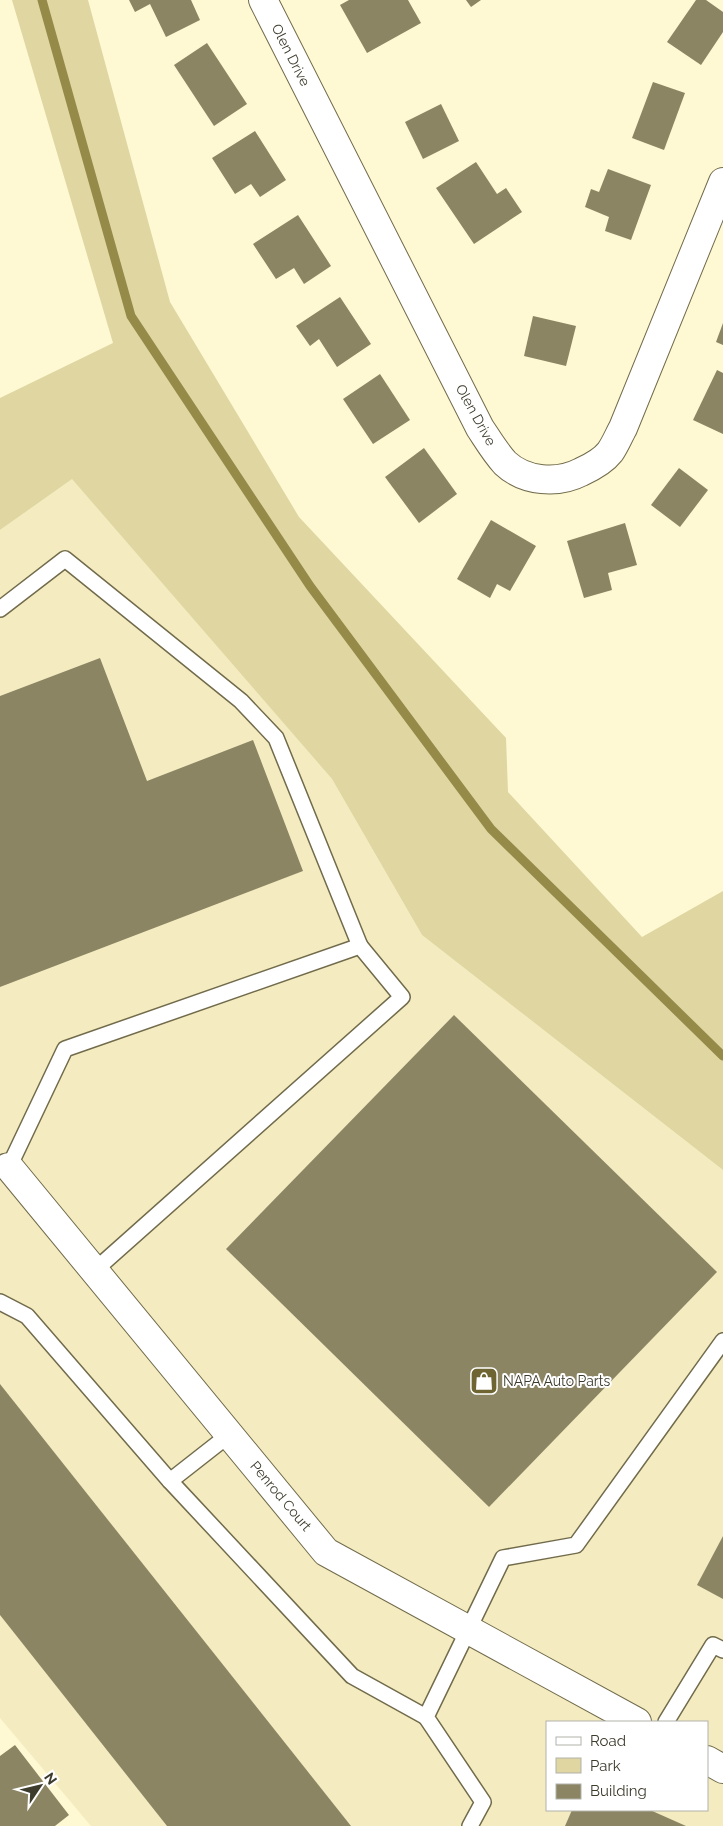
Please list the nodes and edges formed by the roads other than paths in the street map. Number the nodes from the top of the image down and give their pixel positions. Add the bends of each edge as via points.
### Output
1 (263, 0) edge
2 (723, 182) edge
3 (0, 609) edge
4 (360, 946) junction
5 (4, 1162) edge
6 (94, 1271) junction
7 (0, 1302) edge
8 (723, 1341) edge
9 (230, 1434) junction
10 (170, 1481) junction
11 (469, 1630) junction
12 (723, 1650) edge
13 (426, 1717) junction
14 (635, 1721) edge
15 (667, 1721) edge
16 (708, 1761) edge
17 (723, 1769) edge
18 (470, 1826) edge

1 - 2 street, Olen Drive via 480,428 506,464 520,474 542,480 562,480 579,474 610,452 623,428
3 - 4 lane via 65,559 241,702 276,738
4 - 5 lane via 65,1049
4 - 6 lane via 402,997
5 - 6 street, Penrod Court
6 - 9 street, Penrod Court
7 - 10 lane via 27,1316
8 - 11 lane via 576,1545 503,1558
9 - 10 lane
9 - 11 street, Penrod Court via 326,1552
10 - 13 lane via 352,1676
11 - 13 lane
11 - 14 street, Penrod Court
12 - 15 lane via 713,1645
13 - 18 lane via 483,1802
16 - 17 street

